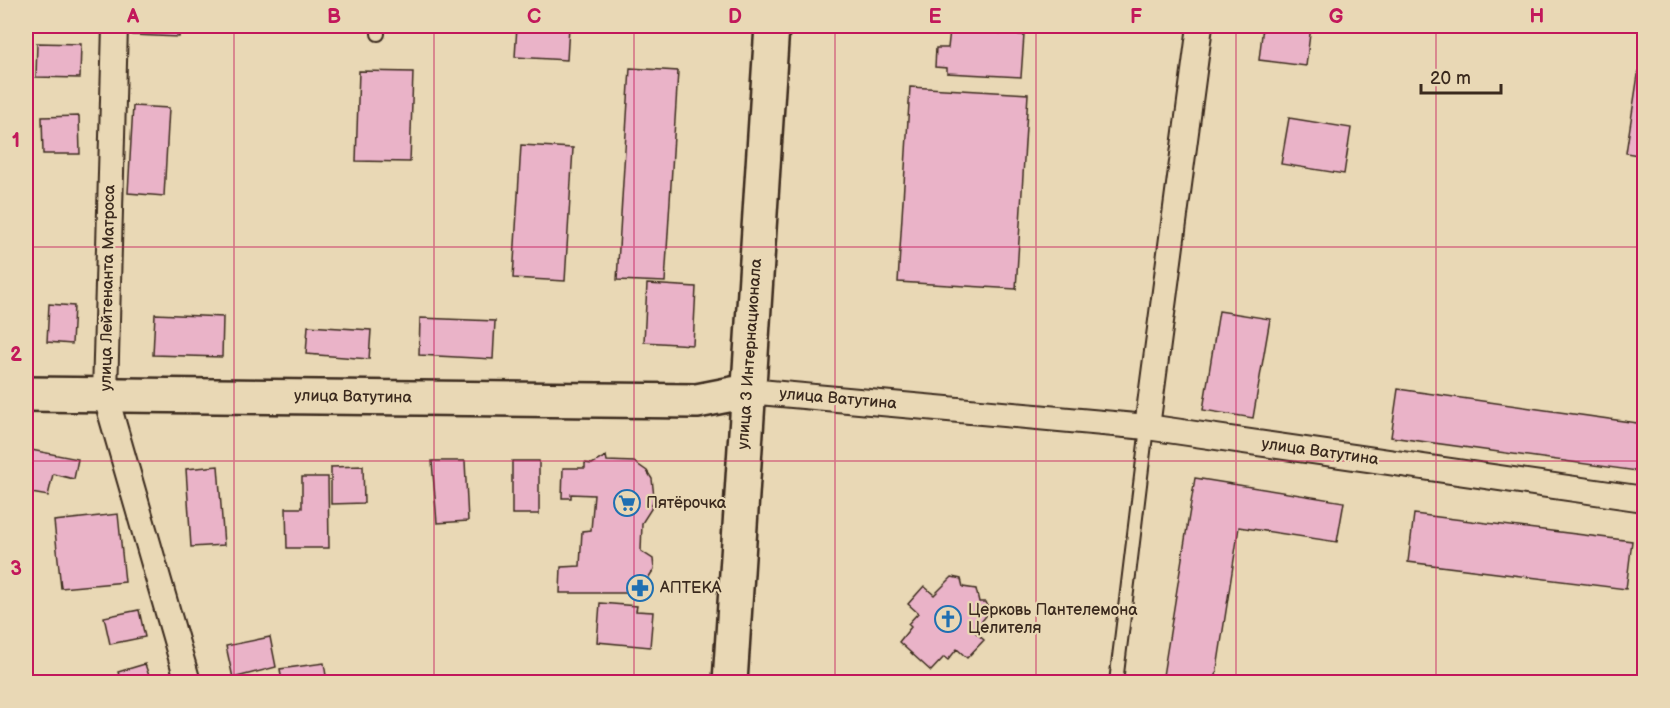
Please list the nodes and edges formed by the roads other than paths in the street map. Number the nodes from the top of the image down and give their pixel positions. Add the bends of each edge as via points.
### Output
1 (114, 26) edge
2 (772, 26) edge
3 (1200, 26) edge
4 (748, 391) junction
5 (26, 394) edge
6 (105, 394) junction
7 (1147, 427) junction
8 (1644, 499) edge
9 (188, 682) edge
10 (730, 682) edge
11 (1116, 682) edge

1 - 6 street, улица Лейтенанта Матроса
2 - 4 main road, улица 3 Интернационала
3 - 7 street
4 - 6 main road, улица Ватутина via 697,401
4 - 7 street, улица Ватутина
4 - 10 main road, улица 3 Интернационала
5 - 6 main road, улица Ватутина
6 - 9 street, улица Лейтенанта Матроса
7 - 8 street, улица Ватутина
7 - 11 lane

